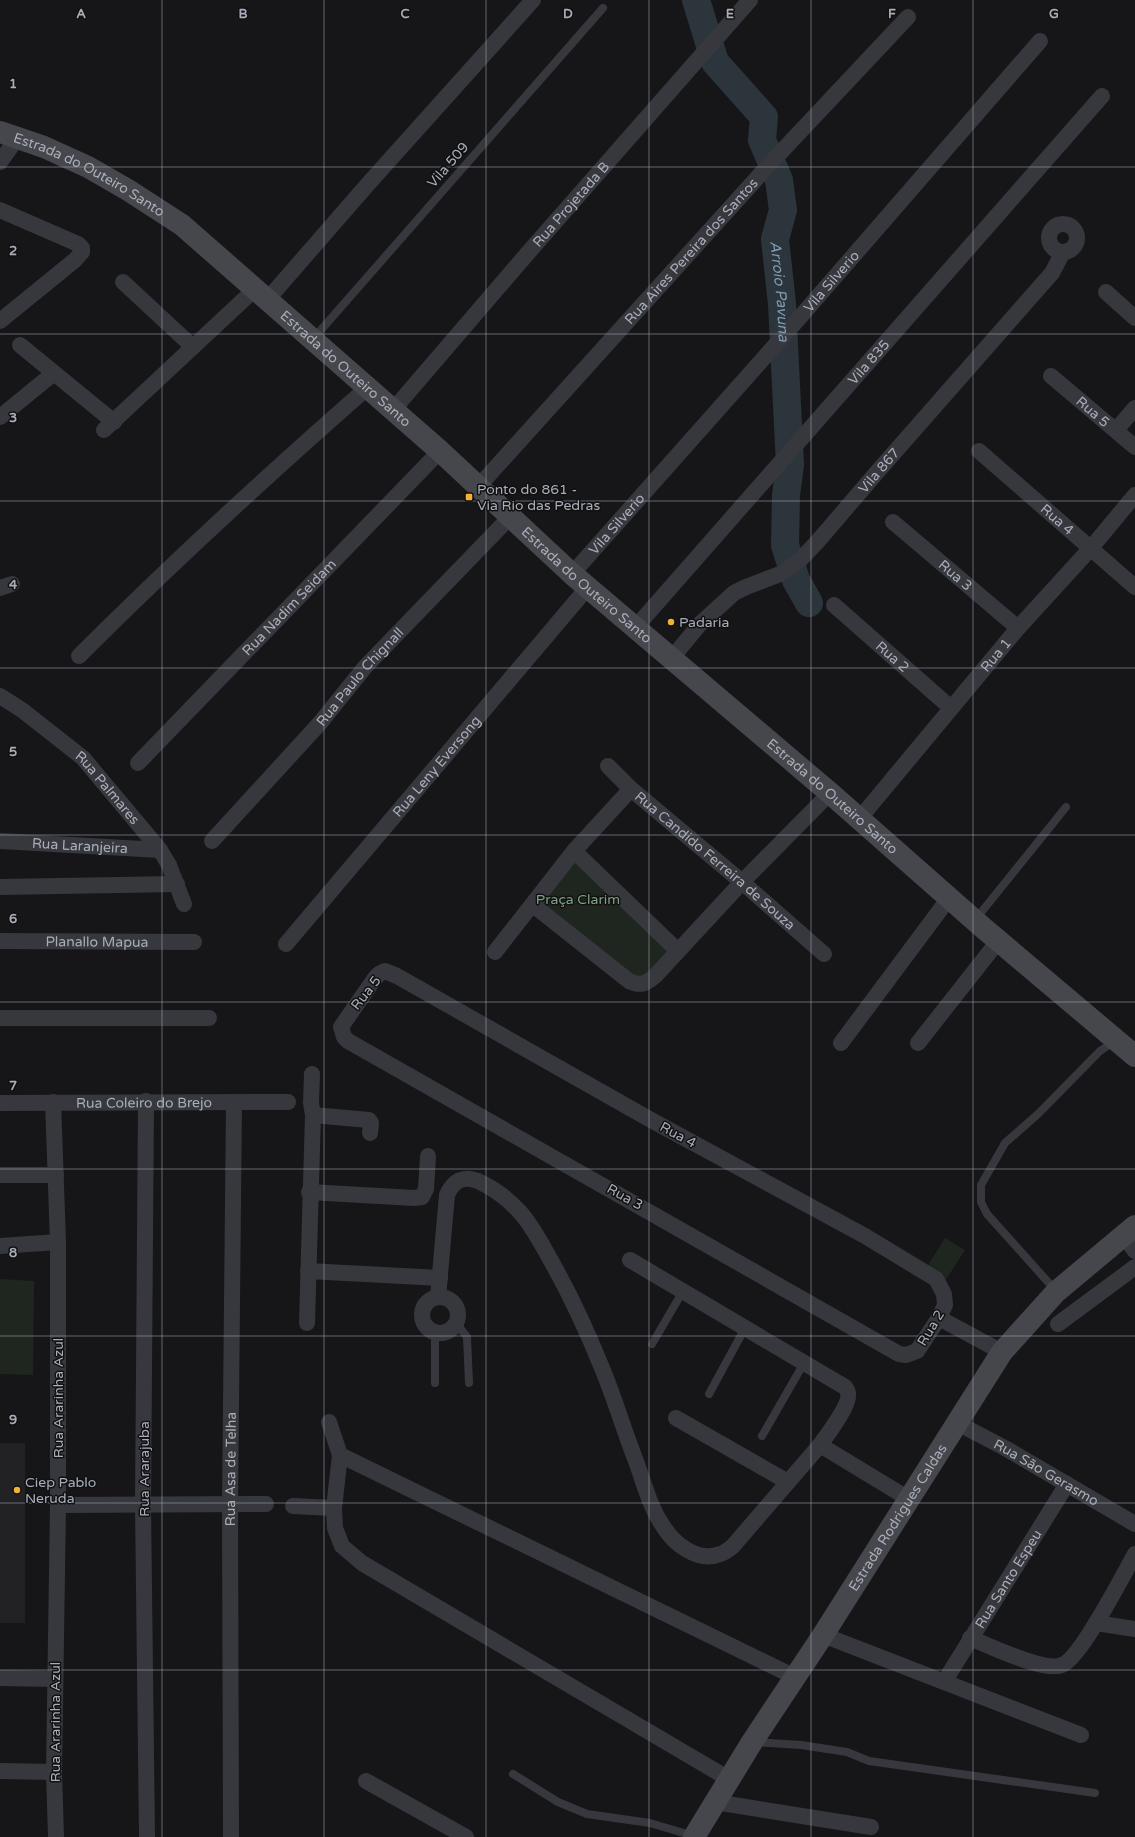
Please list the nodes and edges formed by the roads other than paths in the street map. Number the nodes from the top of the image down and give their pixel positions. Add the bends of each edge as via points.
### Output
1 (533, 0) edge
2 (750, 0) edge
3 (603, 8) dead end
4 (908, 17) dead end
5 (1040, 41) dead end
6 (1102, 96) dead end
7 (9, 134) edge
8 (0, 162) edge
9 (0, 210) edge
10 (1063, 252) dead end
11 (123, 282) dead end
12 (1106, 292) dead end
13 (261, 295) junction
14 (1135, 318) edge
15 (0, 321) edge
16 (312, 340) junction
17 (20, 345) dead end
18 (193, 347) junction
19 (54, 373) junction
20 (1051, 376) dead end
21 (367, 388) junction
22 (1135, 408) edge
23 (393, 410) junction
24 (0, 417) edge
25 (1116, 430) junction
26 (1135, 447) edge
27 (440, 451) junction
28 (979, 451) dead end
29 (478, 487) junction
30 (1135, 494) edge
31 (511, 516) junction
32 (893, 522) dead end
33 (1091, 548) junction
34 (580, 581) junction
35 (1135, 587) edge
36 (834, 605) dead end
37 (634, 628) junction
38 (1018, 628) junction
39 (79, 656) dead end
40 (671, 659) junction
41 (0, 696) edge
42 (951, 708) junction
43 (138, 763) dead end
44 (608, 766) dead end
45 (631, 789) junction
46 (830, 793) junction
47 (1066, 807) dead end
48 (860, 818) junction
49 (0, 841) edge
50 (212, 841) dead end
51 (160, 850) junction
52 (574, 851) junction
53 (742, 882) junction
54 (177, 884) junction
55 (0, 887) edge
56 (949, 898) junction
57 (184, 904) dead end
58 (533, 905) junction
59 (975, 920) junction
60 (999, 940) junction
61 (0, 941) edge
62 (194, 942) dead end
63 (286, 944) dead end
64 (678, 951) junction
65 (495, 952) dead end
66 (824, 954) dead end
67 (397, 976) joint
68 (0, 1018) edge
69 (209, 1018) dead end
70 (341, 1027) joint
71 (1116, 1040) junction
72 (841, 1043) dead end
73 (918, 1043) dead end
74 (1135, 1056) edge
75 (312, 1074) dead end
76 (0, 1102) edge
77 (53, 1102) junction
78 (146, 1102) junction
79 (234, 1102) junction
80 (288, 1102) dead end
81 (313, 1115) junction
82 (370, 1133) dead end
83 (428, 1156) dead end
84 (0, 1175) edge
85 (56, 1175) junction
86 (309, 1192) junction
87 (1131, 1238) edge
88 (58, 1242) junction
89 (0, 1246) edge
90 (630, 1260) dead end
91 (1135, 1267) edge
92 (308, 1271) junction
93 (440, 1278) junction
94 (683, 1291) junction
95 (1056, 1292) junction
96 (438, 1297) junction
97 (942, 1311) junction
98 (307, 1323) dead end
99 (456, 1323) junction
100 (1058, 1324) dead end
101 (745, 1328) junction
102 (435, 1333) junction
103 (652, 1344) dead end
104 (917, 1351) joint
105 (1002, 1352) junction
106 (804, 1363) junction
107 (435, 1383) dead end
108 (469, 1383) dead end
109 (709, 1394) dead end
110 (676, 1418) dead end
111 (329, 1422) dead end
112 (957, 1423) junction
113 (762, 1436) dead end
114 (820, 1445) junction
115 (340, 1455) junction
116 (788, 1482) junction
117 (1067, 1484) junction
118 (909, 1498) junction
119 (266, 1504) dead end
120 (58, 1505) junction
121 (230, 1505) junction
122 (143, 1506) junction
123 (293, 1506) dead end
124 (334, 1508) junction
125 (1135, 1524) edge
126 (1135, 1554) edge
127 (1096, 1623) junction
128 (1135, 1629) edge
129 (823, 1635) junction
130 (970, 1638) junction
131 (949, 1674) dead end
132 (795, 1676) junction
133 (0, 1678) edge
134 (55, 1679) junction
135 (1081, 1735) dead end
136 (752, 1742) junction
137 (0, 1771) edge
138 (54, 1772) junction
139 (513, 1774) dead end
140 (729, 1779) junction
141 (366, 1781) dead end
142 (1096, 1793) dead end
143 (715, 1802) junction
144 (871, 1827) dead end
145 (694, 1836) edge
146 (56, 1837) edge
147 (147, 1837) edge
148 (231, 1837) edge
149 (466, 1837) edge

1 - 13 street via 368,184
2 - 23 street, Rua Projetada B
3 - 16 lane, Vila 509
4 - 29 street, Rua Aires Pereira dos Santos via 766,168
5 - 34 street, Vila Silverio via 773,347
6 - 37 street, Vila 835
7 - 8 street
7 - 13 street, Estrada do Outeiro Santo via 88,167 158,208 204,243
9 - 15 street via 82,248 82,252 75,260
10 - 40 street, Vila 867 via 1052,273 818,542 780,574 734,593 700,624
11 - 18 street
12 - 14 street
13 - 16 street, Estrada do Outeiro Santo
13 - 18 street
16 - 21 street, Estrada do Outeiro Santo
17 - 19 street
18 - 19 street via 109,426
19 - 24 street
20 - 25 street, Rua 5
21 - 23 street, Estrada do Outeiro Santo
21 - 39 street via 194,545
22 - 25 street
23 - 27 street, Estrada do Outeiro Santo
25 - 26 street, Rua 5
27 - 29 street, Estrada do Outeiro Santo
27 - 43 street, Rua Nadim Seidam
28 - 33 street, Rua 4
29 - 31 street, Estrada do Outeiro Santo
30 - 33 street, Rua 1
31 - 34 street, Estrada do Outeiro Santo
31 - 50 street, Rua Paulo Chignall via 365,667 320,723
32 - 38 street, Rua 3
33 - 35 street, Rua 4
33 - 38 street, Rua 1
34 - 37 street, Estrada do Outeiro Santo
34 - 63 street, Rua Leny Eversong
36 - 42 street, Rua 2
37 - 40 street, Estrada do Outeiro Santo
38 - 42 street, Rua 1
40 - 46 street, Estrada do Outeiro Santo
41 - 51 street, Rua Palmares via 83,758
42 - 48 street, Rua 1
44 - 45 street, Rua Candido Ferreira de Souza
45 - 52 street
45 - 53 street, Rua Candido Ferreira de Souza
46 - 48 street, Estrada do Outeiro Santo
46 - 53 street
47 - 59 lane
48 - 56 street, Estrada do Outeiro Santo
49 - 51 street, Rua Laranjeira
51 - 54 street, Rua Palmares
52 - 58 street
52 - 64 street
53 - 64 street
53 - 66 street, Rua Candido Ferreira de Souza
54 - 55 street
54 - 57 street, Rua Palmares
56 - 59 street, Estrada do Outeiro Santo
56 - 72 street
58 - 64 street via 629,980 638,984 648,982
58 - 65 street
59 - 60 street, Estrada do Outeiro Santo
60 - 71 street, Estrada do Outeiro Santo
60 - 73 street
61 - 62 street, Planallo Mapua
67 - 70 street, Rua 5 via 385,971 379,974
67 - 97 street, Rua 4 via 651,1120 865,1236 936,1279 944,1294
68 - 69 street
70 - 104 street, Rua 3 via 348,1041 899,1354 906,1355
71 - 74 street, Estrada do Outeiro Santo
71 - 95 lane via 1100,1051 1038,1114 1005,1143 981,1185 981,1202 987,1214
75 - 81 street
76 - 77 street, Rua Coleiro do Brejo
77 - 78 street, Rua Coleiro do Brejo
77 - 85 street, Rua Ararinha Azul
78 - 79 street, Rua Coleiro do Brejo
78 - 122 street, Rua Ararajuba
79 - 80 street, Rua Coleiro do Brejo
79 - 121 street, Rua Asa de Telha
81 - 82 street via 369,1120
81 - 86 street
83 - 86 street via 426,1189 422,1197
84 - 85 street
85 - 88 street, Rua Ararinha Azul
86 - 92 street
87 - 95 street, Estrada Rodrigues Caldas
88 - 89 street
88 - 120 street, Rua Ararinha Azul
90 - 94 street
91 - 100 street
92 - 93 street
92 - 98 street
93 - 96 street
93 - 116 street via 447,1195 451,1185 458,1180 478,1181 503,1196 520,1211 565,1285 603,1369 650,1499 663,1527 680,1546 699,1556 721,1554 733,1546
94 - 101 street
94 - 103 lane
95 - 105 street, Estrada Rodrigues Caldas
96 - 99 street via 444,1297 455,1304 458,1316
96 - 102 street via 426,1302 421,1313 425,1326
97 - 104 street, Rua 2
97 - 105 street
99 - 102 street via 447,1332
99 - 108 lane via 467,1337
101 - 106 street
101 - 109 lane
102 - 107 lane
105 - 112 street, Estrada Rodrigues Caldas
106 - 113 lane
106 - 114 street via 845,1387 848,1393 841,1414
110 - 116 street
111 - 115 street
112 - 117 street, Rua São Gerasmo
112 - 118 street, Estrada Rodrigues Caldas
114 - 116 street
114 - 118 street
115 - 124 street
115 - 132 street
117 - 125 street, Rua São Gerasmo
117 - 130 street, Rua Santo Espeu
118 - 129 street, Estrada Rodrigues Caldas
119 - 121 street
120 - 122 street
120 - 134 street, Rua Ararinha Azul
121 - 122 street
121 - 148 street, Rua Asa de Telha
122 - 147 street, Rua Ararajuba
123 - 124 street
124 - 140 street via 335,1528 342,1546 362,1563
126 - 127 street
127 - 128 street
127 - 130 street via 1074,1655 1062,1665 1051,1666 1031,1662
129 - 132 street, Estrada Rodrigues Caldas
129 - 135 street
130 - 131 street, Rua Santo Espeu
132 - 136 street, Estrada Rodrigues Caldas
133 - 134 street
134 - 138 street, Rua Ararinha Azul
136 - 140 street, Estrada Rodrigues Caldas
136 - 142 lane via 801,1745 847,1752 869,1762
137 - 138 street
138 - 146 street, Rua Ararinha Azul
139 - 145 lane via 558,1802 586,1814 650,1823
140 - 143 street, Estrada Rodrigues Caldas
141 - 149 street
143 - 144 street
143 - 145 street, Estrada Rodrigues Caldas

